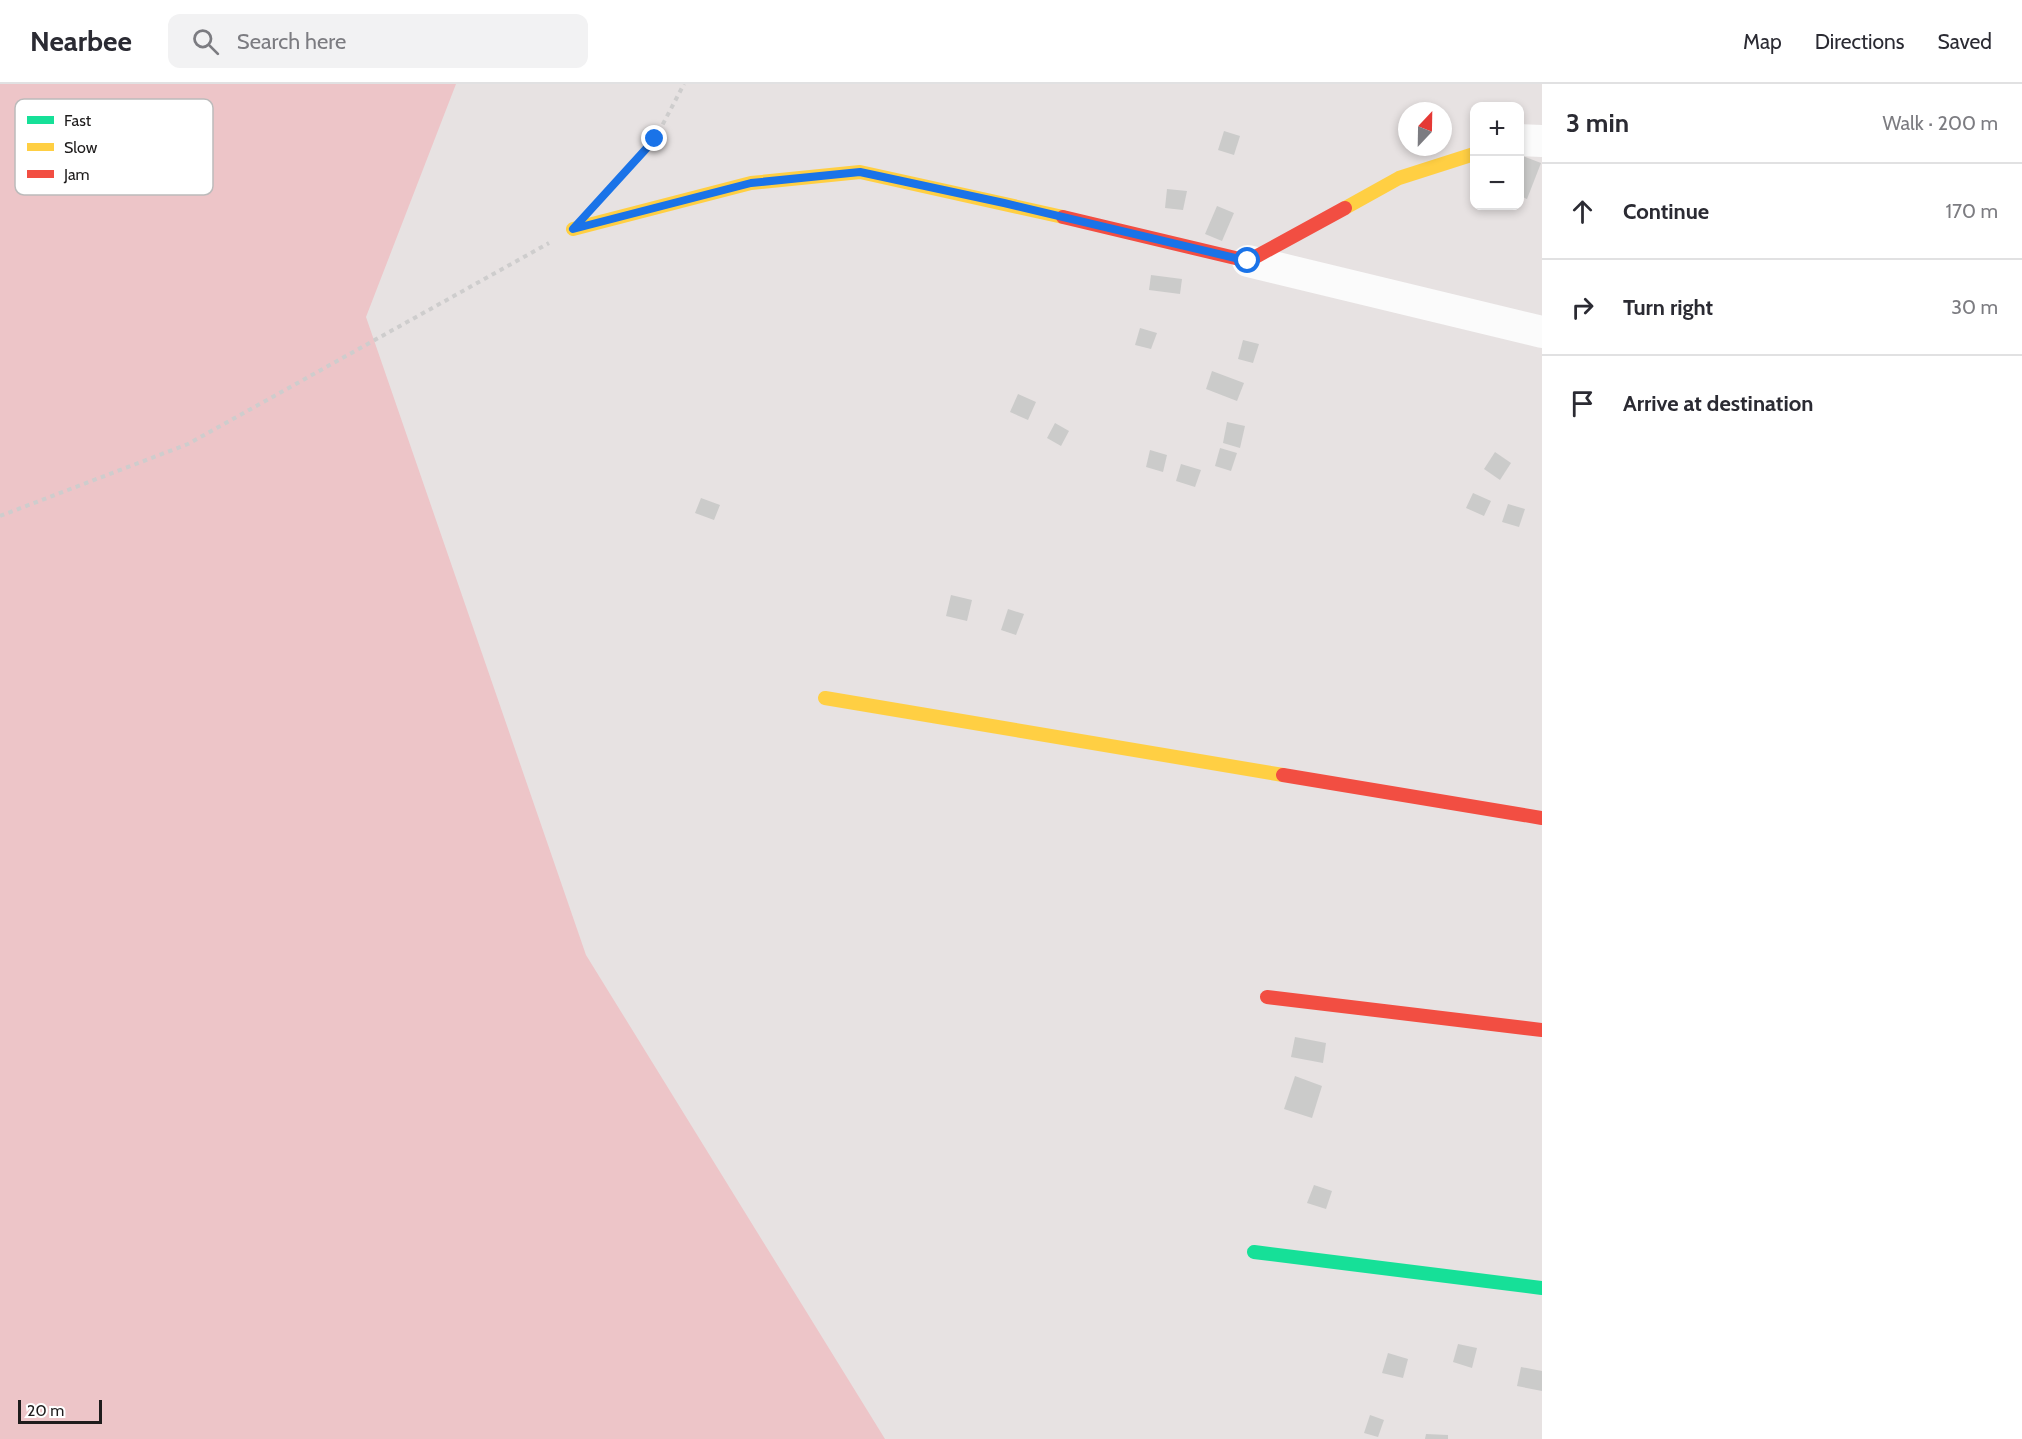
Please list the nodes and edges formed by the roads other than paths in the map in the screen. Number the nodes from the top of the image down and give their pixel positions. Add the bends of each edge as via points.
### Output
1 (1524, 140) edge
2 (1542, 141) edge
3 (1470, 155) edge
4 (573, 229) road end
5 (1248, 261) junction
6 (1542, 332) edge
7 (825, 698) dead end
8 (1542, 818) edge
9 (1267, 997) dead end
10 (1542, 1030) edge
11 (1254, 1252) dead end
12 (1542, 1288) edge

1 - 2 street
3 - 5 street via 1399,178
4 - 5 street via 751,183 860,172
5 - 6 street
7 - 8 street
9 - 10 street
11 - 12 street

